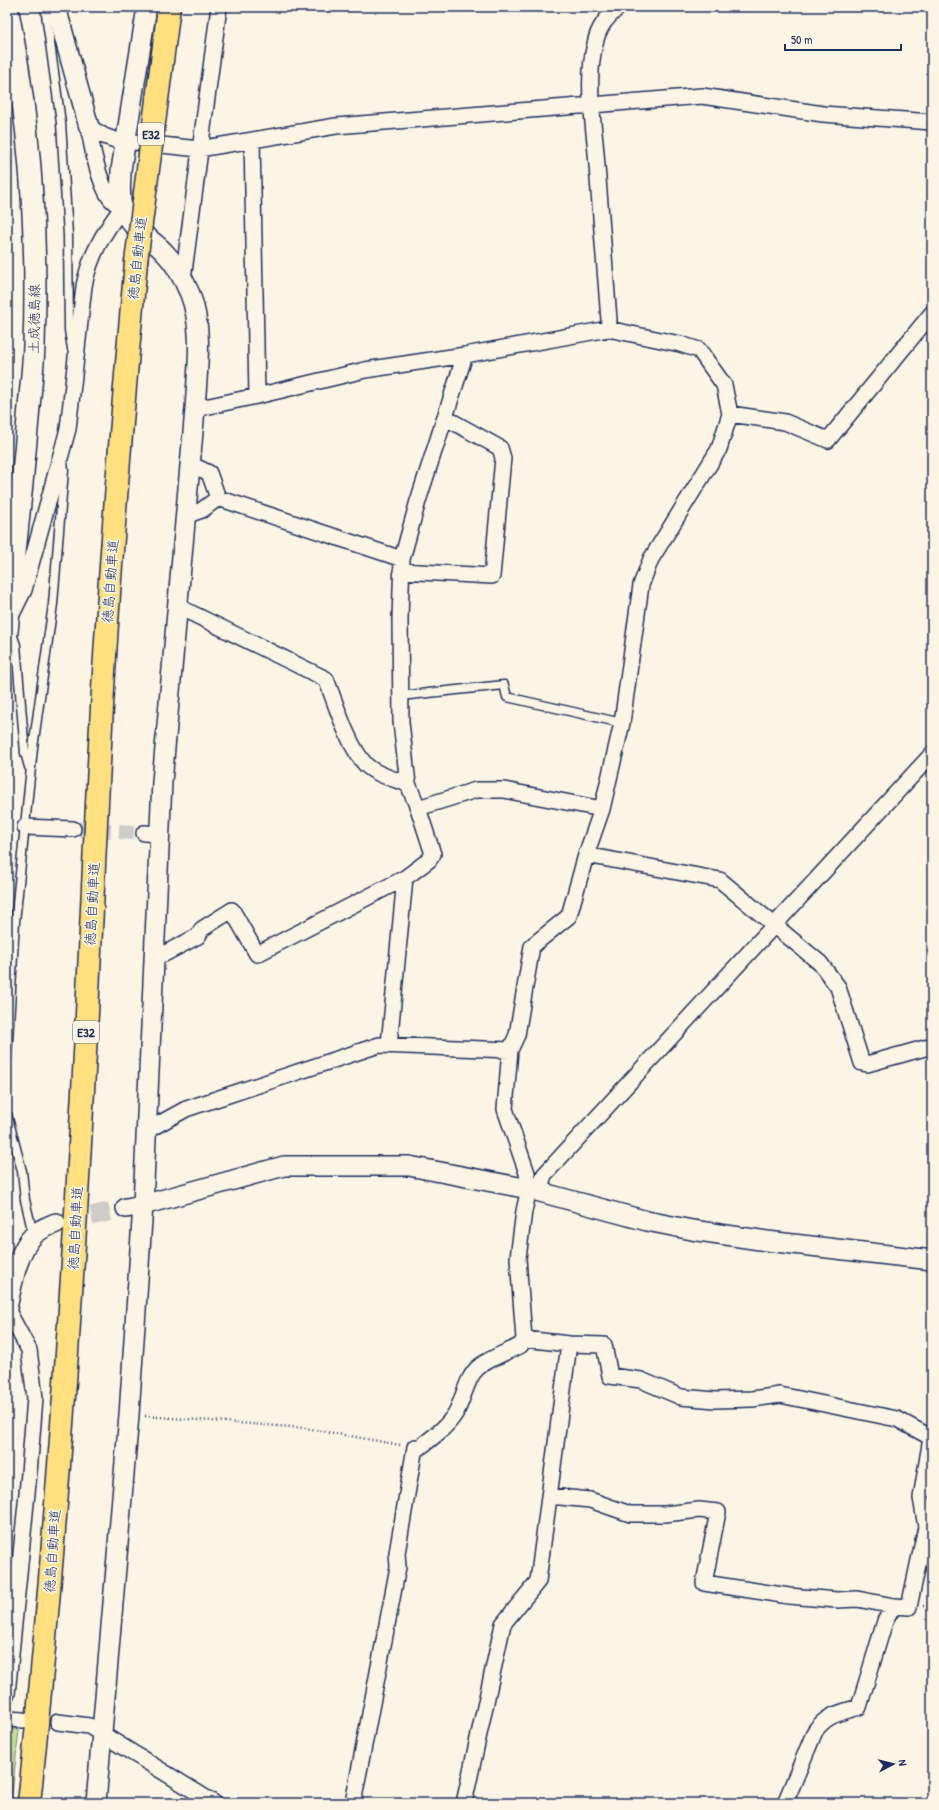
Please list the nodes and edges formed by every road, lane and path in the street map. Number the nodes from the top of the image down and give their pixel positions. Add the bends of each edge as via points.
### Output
1 (7, 7) edge
2 (45, 7) edge
3 (56, 7) edge
4 (147, 7) edge
5 (168, 7) edge
6 (220, 7) edge
7 (600, 7) edge
8 (618, 7) edge
9 (601, 27) junction
10 (592, 105) junction
11 (932, 122) edge
12 (89, 127) junction
13 (252, 140) junction
14 (126, 142) junction
15 (199, 148) junction
16 (122, 208) junction
17 (183, 279) junction
18 (932, 313) edge
19 (608, 330) junction
20 (465, 355) junction
21 (74, 368) junction
22 (257, 396) junction
23 (195, 409) junction
24 (730, 414) junction
25 (446, 418) junction
26 (61, 450) junction
27 (190, 464) junction
28 (218, 498) junction
29 (185, 516) junction
30 (402, 565) junction
31 (177, 606) junction
32 (8, 627) edge
33 (400, 696) junction
34 (622, 724) junction
35 (932, 754) edge
36 (30, 771) junction
37 (408, 784) junction
38 (418, 808) junction
39 (602, 809) junction
40 (25, 827) junction
41 (73, 829) tunnel mouth
42 (586, 854) junction
43 (405, 878) junction
44 (774, 924) junction
45 (155, 955) junction
46 (388, 1045) junction
47 (932, 1046) edge
48 (510, 1050) junction
49 (7, 1058) edge
50 (7, 1114) edge
51 (146, 1131) junction
52 (534, 1191) junction
53 (134, 1206) junction
54 (56, 1223) tunnel mouth
55 (34, 1235) junction
56 (932, 1260) edge
57 (7, 1308) edge
58 (524, 1339) junction
59 (570, 1344) junction
60 (129, 1415) junction
61 (932, 1438) edge
62 (415, 1447) junction
63 (550, 1496) junction
64 (894, 1606) junction
65 (7, 1694) edge
66 (7, 1719) edge
67 (23, 1720) dead end
68 (58, 1722) dead end
69 (102, 1734) junction
70 (30, 1803) edge
71 (96, 1803) edge
72 (214, 1803) edge
73 (353, 1803) edge
74 (464, 1803) edge
75 (785, 1803) edge

1 - 32 main road, 土成徳島線 via 26,117 34,222 35,277 34,347
2 - 21 lane via 61,122 68,235 69,330
3 - 12 street
4 - 14 street
5 - 70 highway, 徳島自動車道 / E32, bridge via 136,262 115,495 68,1338 50,1584
6 - 15 street
7 - 9 street
8 - 9 street
9 - 10 street via 594,45
10 - 11 street via 702,96 823,114
10 - 13 street via 336,126
10 - 19 street
12 - 14 street via 104,136
12 - 16 street via 100,176 110,197
13 - 15 street
13 - 22 street
14 - 15 street
14 - 16 street via 121,185
15 - 17 street
16 - 17 street via 133,224 166,253
16 - 21 street via 98,243 87,271
17 - 23 street via 190,294 198,332
18 - 24 street via 828,440 785,422
19 - 20 street
19 - 24 street via 699,350 724,385
20 - 22 street via 365,370
20 - 25 street
21 - 26 street via 68,429
22 - 23 street
23 - 27 street
24 - 34 street via 719,449 651,559 641,585
25 - 30 street via 418,502
25 - 30 street via 500,448 503,458 492,576
26 - 32 street via 24,590
26 - 36 lane via 64,470 53,604
27 - 28 street via 209,473
27 - 29 street
28 - 29 street via 202,510
28 - 30 street
29 - 31 street
30 - 33 street
31 - 37 street via 326,679 351,742 366,766
31 - 45 street via 162,782 152,834
32 - 36 lane via 16,645 25,753
33 - 34 lane via 504,685 507,697
33 - 37 street
34 - 39 street
35 - 44 street
36 - 40 lane
37 - 38 street
38 - 39 street via 476,790 504,790
38 - 43 street via 433,854
39 - 42 street
40 - 41 street
40 - 49 lane via 15,922
42 - 44 street via 720,880
42 - 48 street via 568,916 532,946 517,1035
43 - 45 street via 257,954 232,910 202,929 198,936 164,954
43 - 46 street
44 - 47 street via 820,963 838,987 862,1063 867,1064
44 - 52 street via 544,1175
45 - 51 street
46 - 48 street
46 - 51 street via 356,1052 186,1109
48 - 52 street via 505,1109
50 - 55 lane via 22,1171 24,1200
51 - 53 street
52 - 53 street via 409,1166 284,1166
52 - 56 street via 647,1221 692,1230
52 - 58 street via 524,1211 518,1258
53 - 60 street
54 - 55 street
55 - 57 street via 17,1267
57 - 65 street via 30,1350 35,1398
58 - 59 street
58 - 62 street via 521,1345 479,1366 468,1383 464,1398 454,1415 440,1431 419,1448
59 - 61 street via 604,1345 610,1376 641,1380 681,1397 715,1400 780,1395 897,1419
59 - 63 street
60 - 62 path via 305,1428
60 - 69 street
61 - 64 street via 921,1498 926,1527 909,1607
62 - 73 street via 397,1553 398,1567
63 - 64 street via 590,1500 630,1514 665,1514 699,1510 718,1512 704,1583 789,1596 857,1599
63 - 74 street via 538,1581 503,1624
64 - 75 street via 885,1621 859,1707 822,1721 815,1731
66 - 67 street
68 - 69 street via 89,1726
69 - 71 street
69 - 72 street

